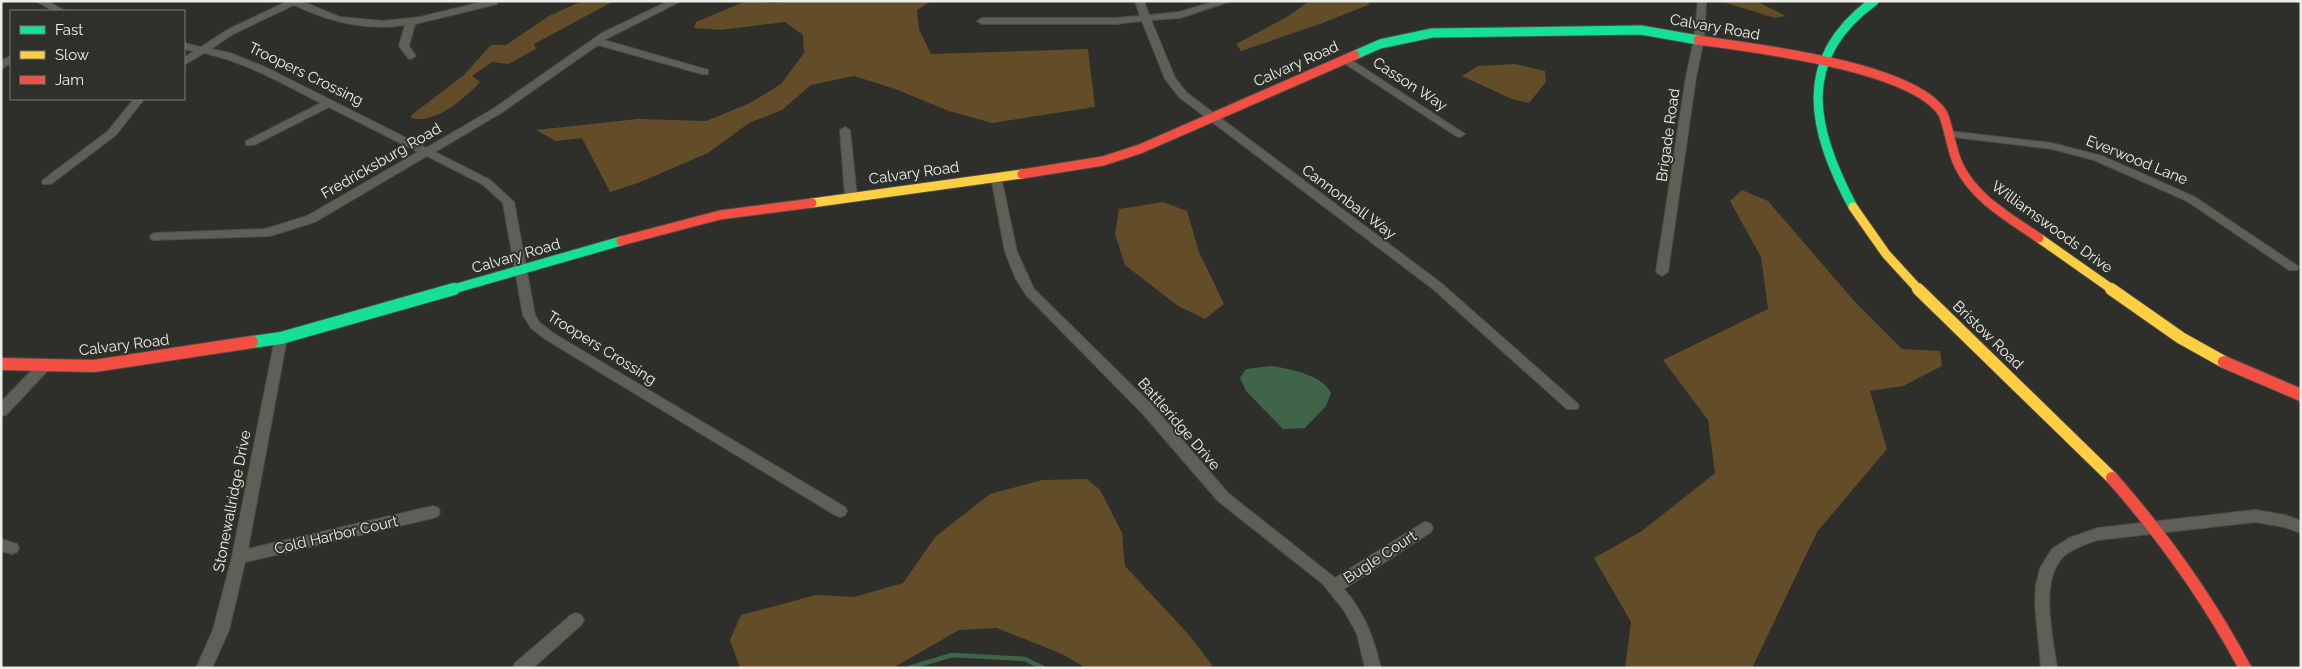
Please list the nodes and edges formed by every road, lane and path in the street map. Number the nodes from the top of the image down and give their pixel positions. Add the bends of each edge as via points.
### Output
1 (40, 1) edge
2 (295, 1) edge
3 (677, 1) edge
4 (1139, 1) edge
5 (1227, 1) edge
6 (1874, 1) edge
7 (494, 2) edge
8 (1701, 3) dead end
9 (58, 10) edge
10 (1145, 18) junction
11 (982, 21) dead end
12 (411, 22) junction
13 (1699, 39) junction
14 (596, 41) junction
15 (185, 46) edge
16 (202, 50) junction
17 (411, 56) dead end
18 (1344, 59) junction
19 (185, 61) edge
20 (1821, 61) junction
21 (705, 72) dead end
22 (138, 100) edge
23 (329, 103) junction
24 (1212, 117) junction
25 (845, 130) dead end
26 (1460, 134) dead end
27 (1950, 134) junction
28 (250, 143) dead end
29 (427, 152) junction
30 (996, 177) junction
31 (47, 182) dead end
32 (851, 197) junction
33 (156, 237) dead end
34 (2294, 267) dead end
35 (521, 271) junction
36 (1662, 272) dead end
37 (281, 338) junction
38 (1, 364) edge
39 (44, 366) junction
40 (2301, 395) edge
41 (1572, 406) dead end
42 (1, 411) edge
43 (840, 511) dead end
44 (433, 512) dead end
45 (1426, 528) dead end
46 (2158, 528) junction
47 (2301, 528) edge
48 (239, 557) junction
49 (1334, 587) junction
50 (576, 620) dead end
51 (204, 668) edge
52 (521, 668) edge
53 (1373, 668) edge
54 (2050, 668) edge
55 (2246, 668) edge

1 - 9 street
2 - 12 street via 345,22
2 - 16 street via 230,32
3 - 14 street, Fredricksburg Road
4 - 10 street, Cannonball Way
5 - 10 street via 1180,14
6 - 20 street, Bristow Road via 1840,28
7 - 12 street
8 - 13 street, Brigade Road
10 - 11 street via 1099,22
10 - 24 street, Cannonball Way via 1170,79 1183,95
12 - 17 street via 404,46
13 - 18 street, Calvary Road via 1625,29 1432,33 1392,40
13 - 20 street, Calvary Road
13 - 36 street, Brigade Road
14 - 21 street
14 - 29 street, Fredricksburg Road via 497,110
15 - 16 street, Troopers Crossing
16 - 19 street
16 - 23 street, Troopers Crossing via 262,68
18 - 24 street, Calvary Road
18 - 26 street, Casson Way
20 - 27 street, Williamswoods Drive via 1895,80 1922,93 1939,108
20 - 46 street, Bristow Road via 1820,124 1837,178 1855,210 1892,261 1932,303 2071,435
22 - 31 street via 112,133
23 - 28 street
23 - 29 street, Troopers Crossing
24 - 30 street, Calvary Road via 1120,157
24 - 41 street, Cannonball Way via 1437,286
25 - 32 street
27 - 34 street, Everwood Lane via 2052,146 2098,158 2191,199
27 - 40 street, Williamswoods Drive via 1959,167 1996,208 2182,338 2234,366
29 - 33 street, Fredricksburg Road via 312,219 292,227 266,233
29 - 35 street, Troopers Crossing via 486,182 508,202
30 - 32 street, Calvary Road
30 - 49 street, Battleridge Drive via 1019,277 1030,292 1148,409 1223,497
32 - 35 street, Calvary Road via 720,216
35 - 37 street, Calvary Road
35 - 43 street, Troopers Crossing via 529,315 534,325
37 - 39 street, Calvary Road via 94,366
37 - 48 street, Stonewallridge Drive
38 - 39 street, Calvary Road
39 - 42 street
44 - 48 street, Cold Harbor Court
45 - 49 street, Bugle Court
46 - 47 street via 2255,516 2285,521
46 - 54 street via 2084,537 2054,556 2041,589
46 - 55 street, Bristow Road via 2212,604
48 - 51 street, Stonewallridge Drive via 221,630
49 - 53 street, Battleridge Drive via 1350,607 1364,634
50 - 52 street

